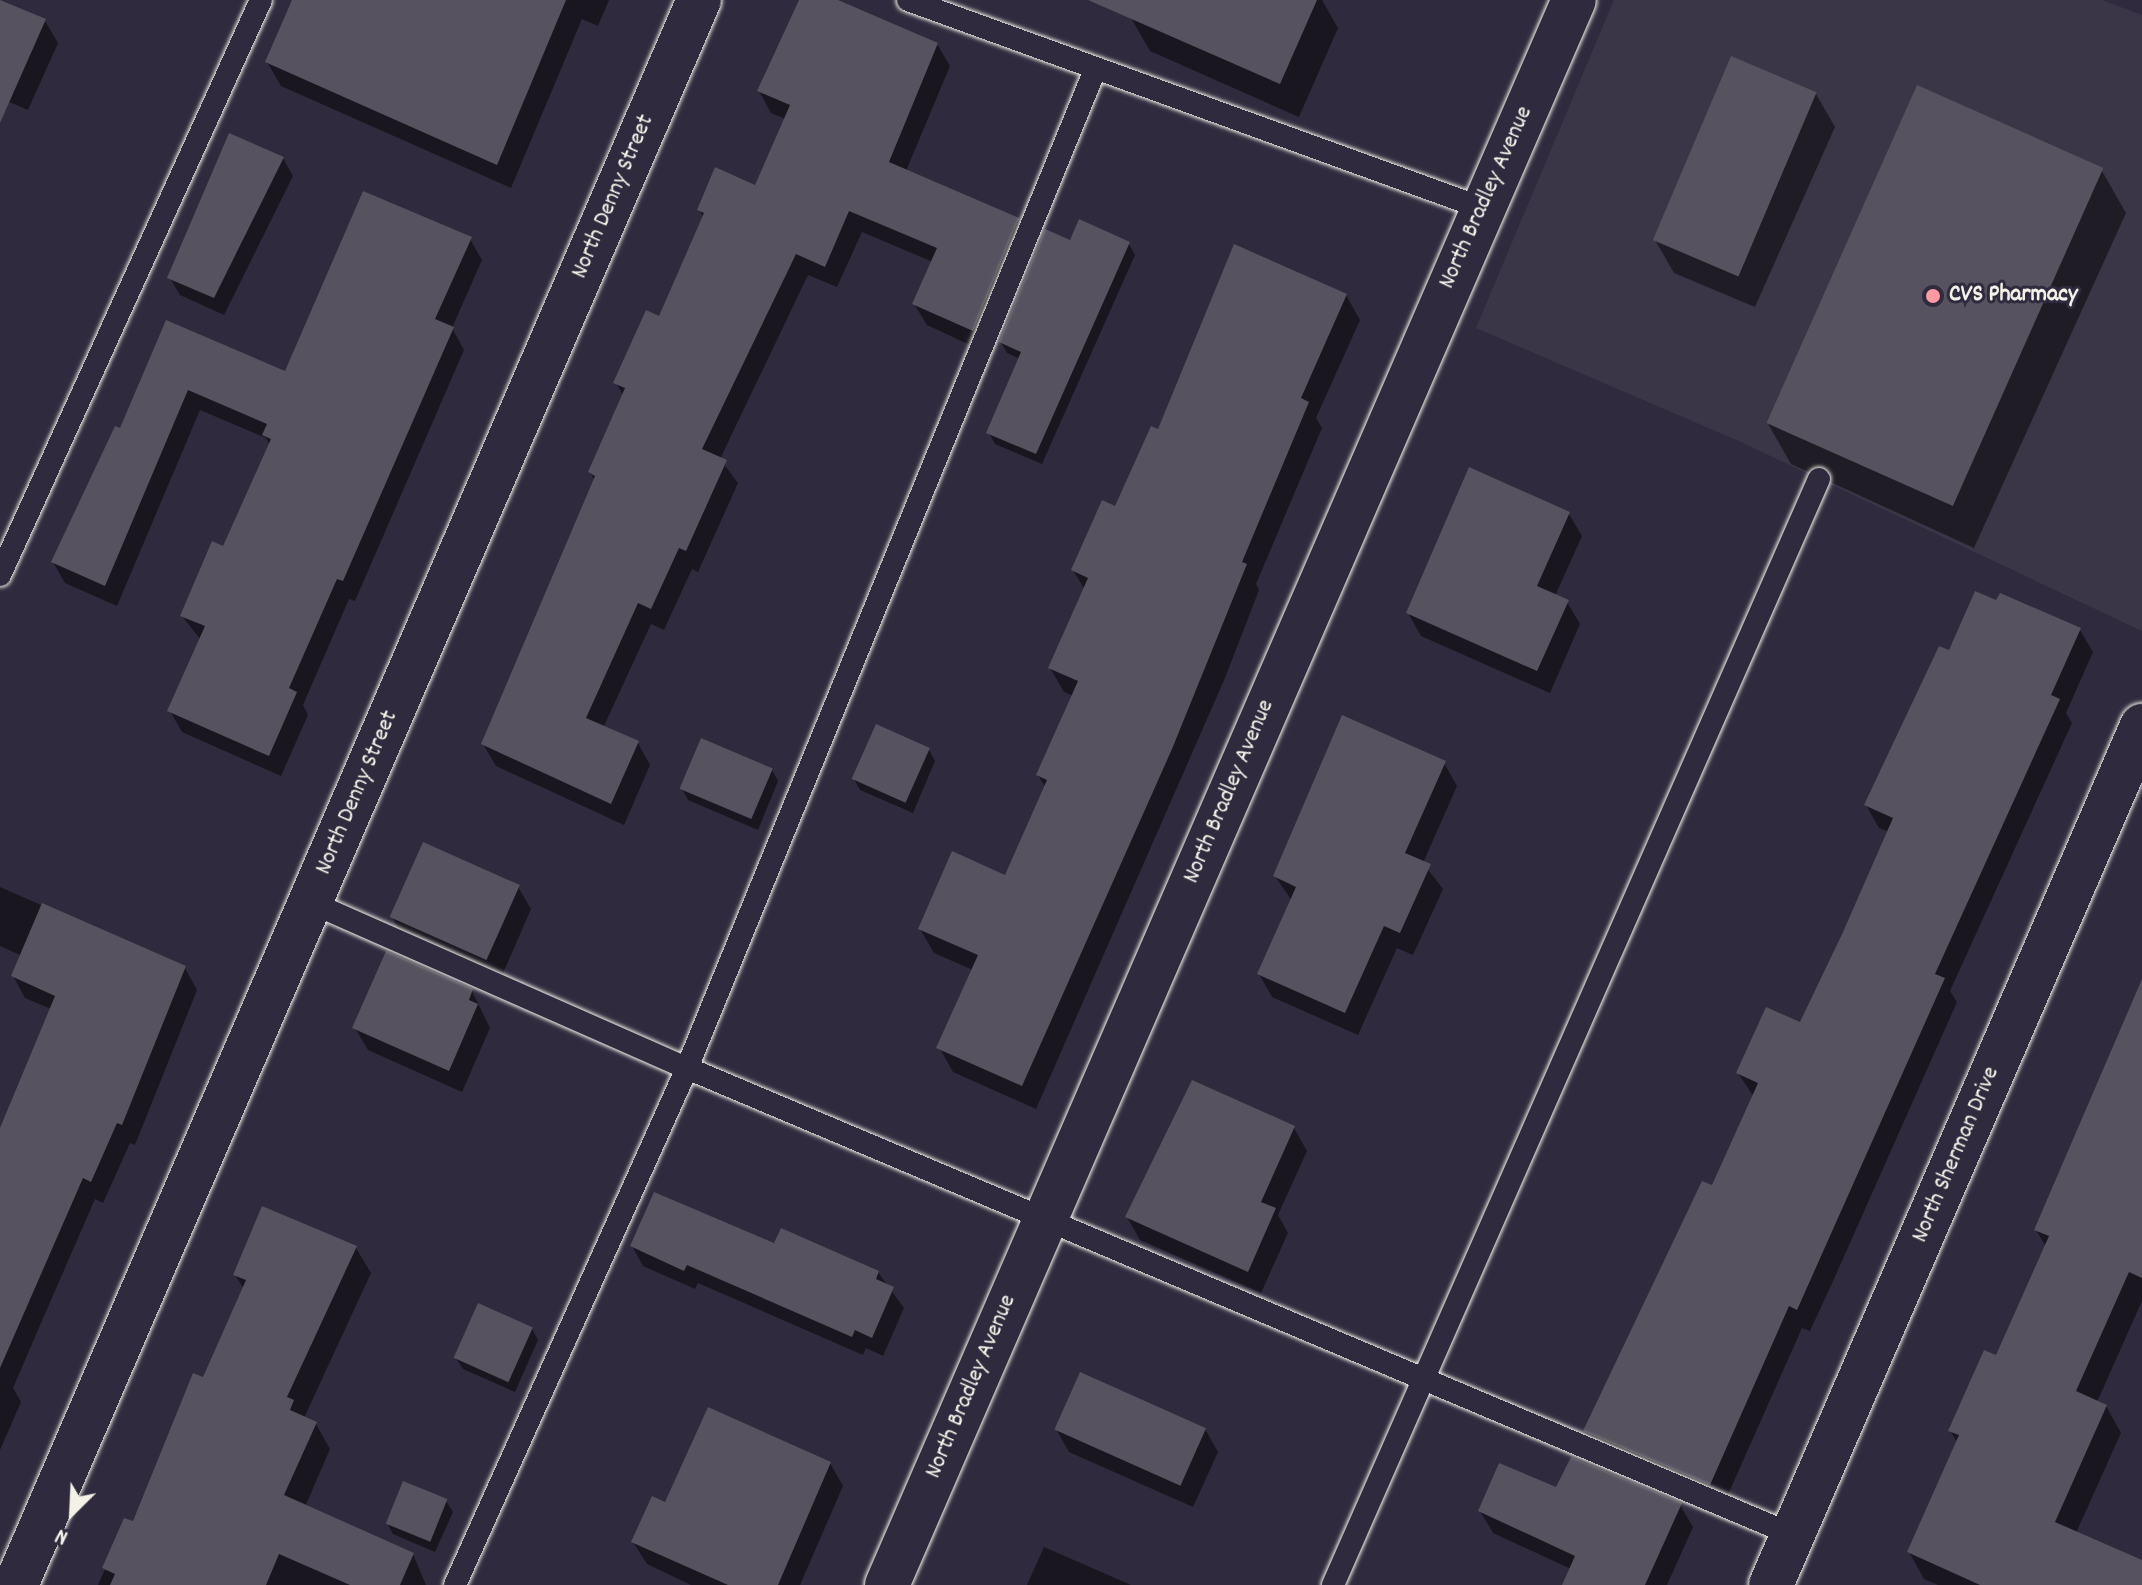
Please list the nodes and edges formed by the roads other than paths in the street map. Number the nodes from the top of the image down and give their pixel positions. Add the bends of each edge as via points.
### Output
1 (261, 0) edge
2 (699, 0) edge
3 (908, 0) edge
4 (1574, 0) edge
5 (1094, 72) junction
6 (1482, 208) junction
7 (1819, 479) dead end
8 (0, 575) edge
9 (2142, 726) edge
10 (310, 902) junction
11 (687, 1068) junction
12 (1046, 1217) junction
13 (1422, 1378) junction
14 (1793, 1535) junction
15 (1782, 1582) edge
16 (16, 1585) edge
17 (455, 1585) edge
18 (887, 1585) edge
19 (1333, 1585) edge

1 - 8 lane
2 - 10 street, North Denny Street
3 - 5 lane
4 - 6 street, North Bradley Avenue
5 - 6 lane
5 - 11 lane
6 - 12 street, North Bradley Avenue
7 - 13 lane
9 - 14 street, North Sherman Drive
10 - 11 lane
10 - 16 street, North Denny Street
11 - 12 lane
11 - 17 lane
12 - 13 lane
12 - 18 street, North Bradley Avenue
13 - 14 lane
13 - 19 lane
14 - 15 street, North Sherman Drive

